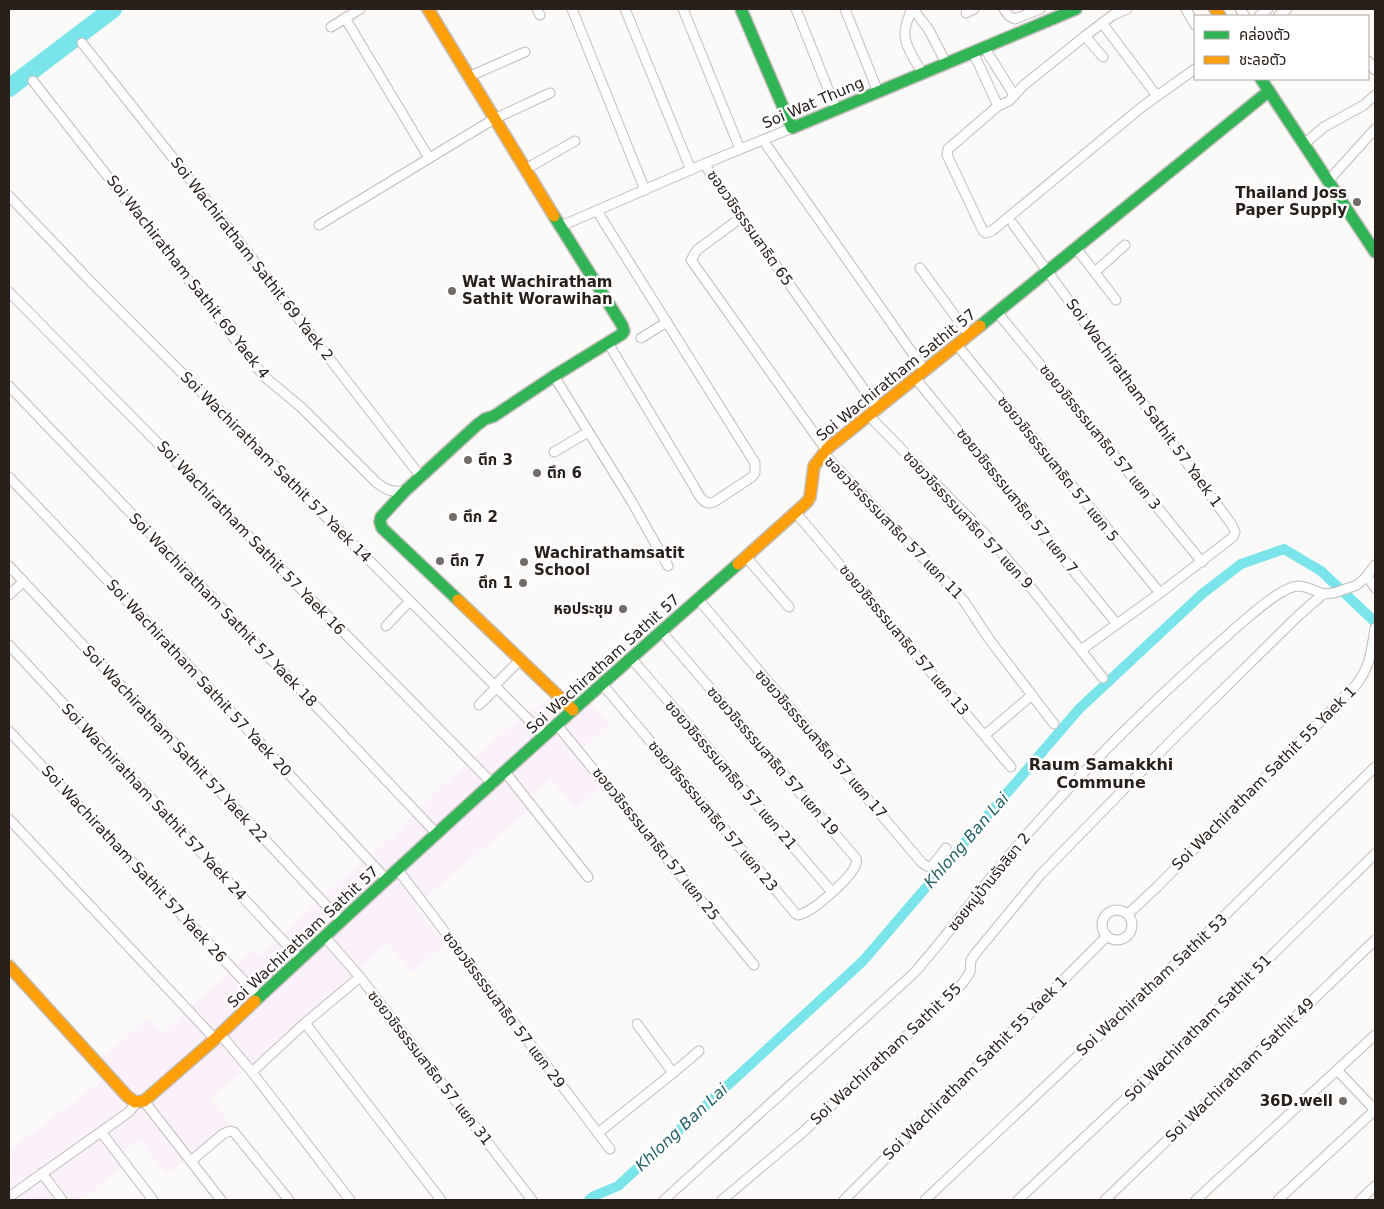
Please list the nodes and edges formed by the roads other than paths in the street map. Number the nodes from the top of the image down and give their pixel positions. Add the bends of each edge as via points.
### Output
1 (360, 9) edge
2 (428, 9) edge
3 (572, 9) edge
4 (625, 9) edge
5 (683, 9) edge
6 (741, 9) edge
7 (796, 9) edge
8 (845, 9) edge
9 (912, 9) edge
10 (1004, 9) edge
11 (1040, 9) edge
12 (1076, 9) edge
13 (1127, 9) edge
14 (1186, 9) edge
15 (345, 18) junction
16 (1194, 22) edge
17 (1102, 23) junction
18 (331, 27) dead end
19 (1085, 36) junction
20 (82, 43) dead end
21 (984, 47) junction
22 (525, 52) dead end
23 (973, 52) junction
24 (1103, 57) dead end
25 (946, 63) junction
26 (1194, 71) edge
27 (922, 73) junction
28 (468, 78) junction
29 (33, 81) dead end
30 (1265, 82) edge
31 (878, 92) junction
32 (550, 94) dead end
33 (1014, 95) junction
34 (1375, 95) edge
35 (1157, 96) junction
36 (998, 106) junction
37 (836, 109) junction
38 (494, 119) junction
39 (792, 128) junction
40 (1375, 129) edge
41 (763, 140) junction
42 (575, 141) dead end
43 (1304, 144) junction
44 (740, 149) junction
45 (429, 158) junction
46 (704, 164) junction
47 (526, 169) junction
48 (691, 170) junction
49 (1328, 180) junction
50 (645, 190) junction
51 (9, 196) edge
52 (597, 211) junction
53 (742, 217) junction
54 (1013, 224) dead end
55 (319, 225) dead end
56 (561, 226) junction
57 (1125, 245) dead end
58 (1076, 248) junction
59 (1375, 252) edge
60 (920, 268) dead end
61 (1048, 270) junction
62 (1095, 272) junction
63 (9, 292) edge
64 (1116, 300) dead end
65 (997, 312) junction
66 (667, 322) junction
67 (969, 335) junction
68 (641, 338) dead end
69 (608, 343) junction
70 (957, 345) junction
71 (925, 371) junction
72 (554, 376) junction
73 (916, 379) junction
74 (9, 386) edge
75 (874, 412) junction
76 (588, 432) junction
77 (554, 452) dead end
78 (824, 452) junction
79 (9, 477) edge
80 (421, 477) junction
81 (405, 491) junction
82 (796, 513) junction
83 (746, 557) junction
84 (1202, 562) junction
85 (9, 566) edge
86 (668, 566) dead end
87 (1375, 566) edge
88 (1368, 576) junction
89 (23, 582) junction
90 (1375, 588) edge
91 (1160, 593) junction
92 (1323, 594) junction
93 (9, 595) edge
94 (698, 599) junction
95 (410, 601) junction
96 (789, 607) dead end
97 (1117, 624) junction
98 (386, 626) dead end
99 (1375, 630) edge
100 (661, 631) junction
101 (9, 645) edge
102 (1081, 650) junction
103 (630, 658) junction
104 (516, 664) dead end
105 (1103, 678) dead end
106 (602, 684) junction
107 (495, 687) junction
108 (1032, 695) junction
109 (479, 705) dead end
110 (573, 710) junction
111 (1054, 724) dead end
112 (557, 725) junction
113 (9, 731) edge
114 (985, 735) junction
115 (545, 736) junction
116 (1012, 766) dead end
117 (1375, 767) edge
118 (506, 772) junction
119 (493, 784) junction
120 (9, 820) edge
121 (438, 834) junction
122 (946, 848) dead end
123 (1375, 854) edge
124 (398, 870) junction
125 (588, 877) dead end
126 (387, 880) junction
127 (832, 892) junction
128 (1128, 914) junction
129 (341, 921) junction
130 (325, 936) junction
131 (1107, 936) junction
132 (1375, 940) edge
133 (300, 959) junction
134 (754, 964) dead end
135 (9, 966) edge
136 (360, 977) junction
137 (259, 997) junction
138 (306, 1023) junction
139 (637, 1024) dead end
140 (1375, 1035) edge
141 (217, 1036) junction
142 (699, 1052) dead end
143 (1338, 1070) junction
144 (252, 1072) junction
145 (674, 1073) junction
146 (140, 1101) junction
147 (1375, 1110) edge
148 (101, 1132) junction
149 (598, 1133) junction
150 (610, 1149) dead end
151 (190, 1161) junction
152 (42, 1173) junction
153 (1375, 1186) edge
154 (9, 1197) edge
155 (527, 1198) edge
156 (62, 1200) edge
157 (154, 1200) edge
158 (221, 1200) edge
159 (289, 1200) edge
160 (350, 1200) edge
161 (441, 1200) edge
162 (664, 1200) edge
163 (722, 1200) edge
164 (844, 1200) edge
165 (925, 1200) edge
166 (1018, 1200) edge
167 (1105, 1200) edge
168 (1196, 1200) edge
169 (1278, 1200) edge
170 (1360, 1200) edge

1 - 15 street
2 - 28 street
3 - 50 street
4 - 48 street
5 - 44 street
6 - 39 street
7 - 37 street
8 - 31 street
9 - 25 street via 929,30
9 - 27 street via 906,40
10 - 11 street via 1015,19
12 - 21 street, Soi Wat Thung
13 - 17 street
14 - 16 street
15 - 18 street
15 - 45 street
17 - 19 street
17 - 35 street
19 - 24 street
19 - 33 street
20 - 80 street, Soi Wachiratham Sathit 69 Yaek 2
21 - 23 street, Soi Wat Thung
21 - 33 street
22 - 28 street
23 - 25 street, Soi Wat Thung
23 - 36 street
25 - 27 street, Soi Wat Thung
26 - 35 street
27 - 31 street, Soi Wat Thung
28 - 38 street
29 - 81 street, Soi Wachiratham Sathit 69 Yaek 4 via 263,374 377,483 387,490
30 - 43 street
30 - 58 street, Soi Wachiratham Sathit 57
31 - 37 street, Soi Wat Thung
32 - 38 street
33 - 36 street
34 - 43 street via 1364,105 1324,127
35 - 36 street via 986,233 978,223 947,152 950,145
37 - 39 street, Soi Wat Thung
38 - 45 street
38 - 47 street
39 - 41 street, Soi Wat Thung
40 - 49 street
41 - 44 street, Soi Wat Thung
41 - 71 street
42 - 47 street
43 - 49 street
44 - 46 street, Soi Wat Thung
45 - 55 street
46 - 48 street, Soi Wat Thung
46 - 53 street, ซอยวชิรธรรมสาธิต 65
47 - 56 street
48 - 50 street, Soi Wat Thung
49 - 59 street
50 - 52 street, Soi Wat Thung
51 - 95 street, Soi Wachiratham Sathit 57 Yaek 14
52 - 56 street, Soi Wat Thung
52 - 66 street
53 - 75 street, ซอยวชิรธรรมสาธิต 65
53 - 78 street, ซอยวชิรธรรมสาธิต 57 แยก 11 via 694,252 691,260
54 - 61 street, Soi Wachiratham Sathit 57 Yaek 1
56 - 69 street via 624,329
57 - 62 street
58 - 61 street, Soi Wachiratham Sathit 57
58 - 62 street
60 - 67 street
61 - 65 street, Soi Wachiratham Sathit 57
61 - 84 street, Soi Wachiratham Sathit 57 Yaek 1 via 1232,525 1233,538
62 - 64 street
63 - 119 street, Soi Wachiratham Sathit 57 Yaek 16
65 - 67 street, Soi Wachiratham Sathit 57
65 - 84 street, ซอยวชิรธรรมสาธิต 57 แยก 3
66 - 68 street
66 - 69 street via 755,463 752,477 710,503 701,498
67 - 70 street, Soi Wachiratham Sathit 57
69 - 72 street
70 - 71 street, Soi Wachiratham Sathit 57
70 - 91 street, ซอยวชิรธรรมสาธิต 57 แยก 5
71 - 73 street, Soi Wachiratham Sathit 57
72 - 76 street
72 - 80 street via 477,425
73 - 75 street, Soi Wachiratham Sathit 57
73 - 97 street, ซอยวชิรธรรมสาธิต 57 แยก 7
74 - 121 street, Soi Wachiratham Sathit 57 Yaek 18
75 - 78 street, Soi Wachiratham Sathit 57
75 - 102 street, ซอยวชิรธรรมสาธิต 57 แยก 9 via 990,539
76 - 77 street
76 - 86 street
78 - 82 street, Soi Wachiratham Sathit 57 via 814,466 810,497
78 - 108 street, ซอยวชิรธรรมสาธิต 57 แยก 11 via 964,601
79 - 126 street, Soi Wachiratham Sathit 57 Yaek 20
80 - 81 street
81 - 110 street via 381,517 382,528
82 - 83 street, Soi Wachiratham Sathit 57
82 - 114 street, ซอยวชิรธรรมสาธิต 57 แยก 13
83 - 94 street, Soi Wachiratham Sathit 57
83 - 96 street
84 - 91 street
85 - 89 street, Soi Wachiratham Sathit 57 Yaek 22
87 - 88 street
88 - 90 street
88 - 92 street via 1357,585
89 - 93 street
89 - 129 street, Soi Wachiratham Sathit 57 Yaek 22
91 - 97 street
92 - 162 street, ซอยหมู่บ้านรังสิยา 2 via 1298,586 1286,590 1201,659 1080,776 1007,858 913,974
92 - 163 street, Soi Wachiratham Sathit 55 via 1176,736 1041,874 975,954 970,972 962,984 803,1132
94 - 100 street, Soi Wachiratham Sathit 57
94 - 122 street, ซอยวชิรธรรมสาธิต 57 แยก 17 via 922,863 930,867
95 - 98 street
95 - 107 street, Soi Wachiratham Sathit 57 Yaek 14
97 - 102 street
99 - 128 street, Soi Wachiratham Sathit 55 Yaek 1 via 1369,664 1356,685
100 - 103 street, Soi Wachiratham Sathit 57
100 - 127 street, ซอยวชิรธรรมสาธิต 57 แยก 19 via 855,857 852,871
101 - 133 street, Soi Wachiratham Sathit 57 Yaek 24
102 - 105 street, ซอยวชิรธรรมสาธิต 57 แยก 9
103 - 106 street, Soi Wachiratham Sathit 57
103 - 127 street, ซอยวชิรธรรมสาธิต 57 แยก 21
104 - 107 street
106 - 110 street, Soi Wachiratham Sathit 57
106 - 127 street, ซอยวชิรธรรมสาธิต 57 แยก 23 via 798,916
107 - 109 street
107 - 115 street, Soi Wachiratham Sathit 57 Yaek 14
108 - 111 street, ซอยวชิรธรรมสาธิต 57 แยก 11
108 - 114 street
110 - 112 street, Soi Wachiratham Sathit 57
112 - 115 street, Soi Wachiratham Sathit 57
112 - 134 street, ซอยวชิรธรรมสาธิต 57 แยก 25
113 - 137 street, Soi Wachiratham Sathit 57 Yaek 26
114 - 116 street, ซอยวชิรธรรมสาธิต 57 แยก 13
115 - 118 street, Soi Wachiratham Sathit 57
117 - 165 street, Soi Wachiratham Sathit 53 via 1194,947
118 - 119 street, Soi Wachiratham Sathit 57
118 - 125 street
119 - 121 street, Soi Wachiratham Sathit 57
120 - 141 street
121 - 124 street, Soi Wachiratham Sathit 57
123 - 166 street, Soi Wachiratham Sathit 51 via 1187,1041
124 - 126 street, Soi Wachiratham Sathit 57
124 - 149 street, ซอยวชิรธรรมสาธิต 57 แยก 29
126 - 129 street, Soi Wachiratham Sathit 57
128 - 131 street via 1132,922 1128,936 1120,940
128 - 131 street via 1114,910 1106,914 1102,928
129 - 130 street, Soi Wachiratham Sathit 57
130 - 133 street, Soi Wachiratham Sathit 57
130 - 136 street, ซอยวชิรธรรมสาธิต 57 แยก 31
131 - 164 street, Soi Wachiratham Sathit 55 Yaek 1
132 - 167 street, Soi Wachiratham Sathit 49
133 - 137 street, Soi Wachiratham Sathit 57
135 - 146 street via 127,1096 132,1101
136 - 138 street
136 - 155 street, ซอยวชิรธรรมสาธิต 57 แยก 31
137 - 141 street, Soi Wachiratham Sathit 57
138 - 144 street
138 - 161 street
139 - 145 street
140 - 143 street
141 - 144 street
141 - 146 street, Soi Wachiratham Sathit 57
142 - 145 street
143 - 147 street
143 - 168 street
144 - 160 street
145 - 149 street
146 - 148 street
146 - 151 street
147 - 169 street
148 - 152 street
148 - 157 street
149 - 150 street, ซอยวชิรธรรมสาธิต 57 แยก 29
151 - 158 street
151 - 159 street via 226,1132 234,1132
152 - 154 street
152 - 156 street
153 - 170 street

